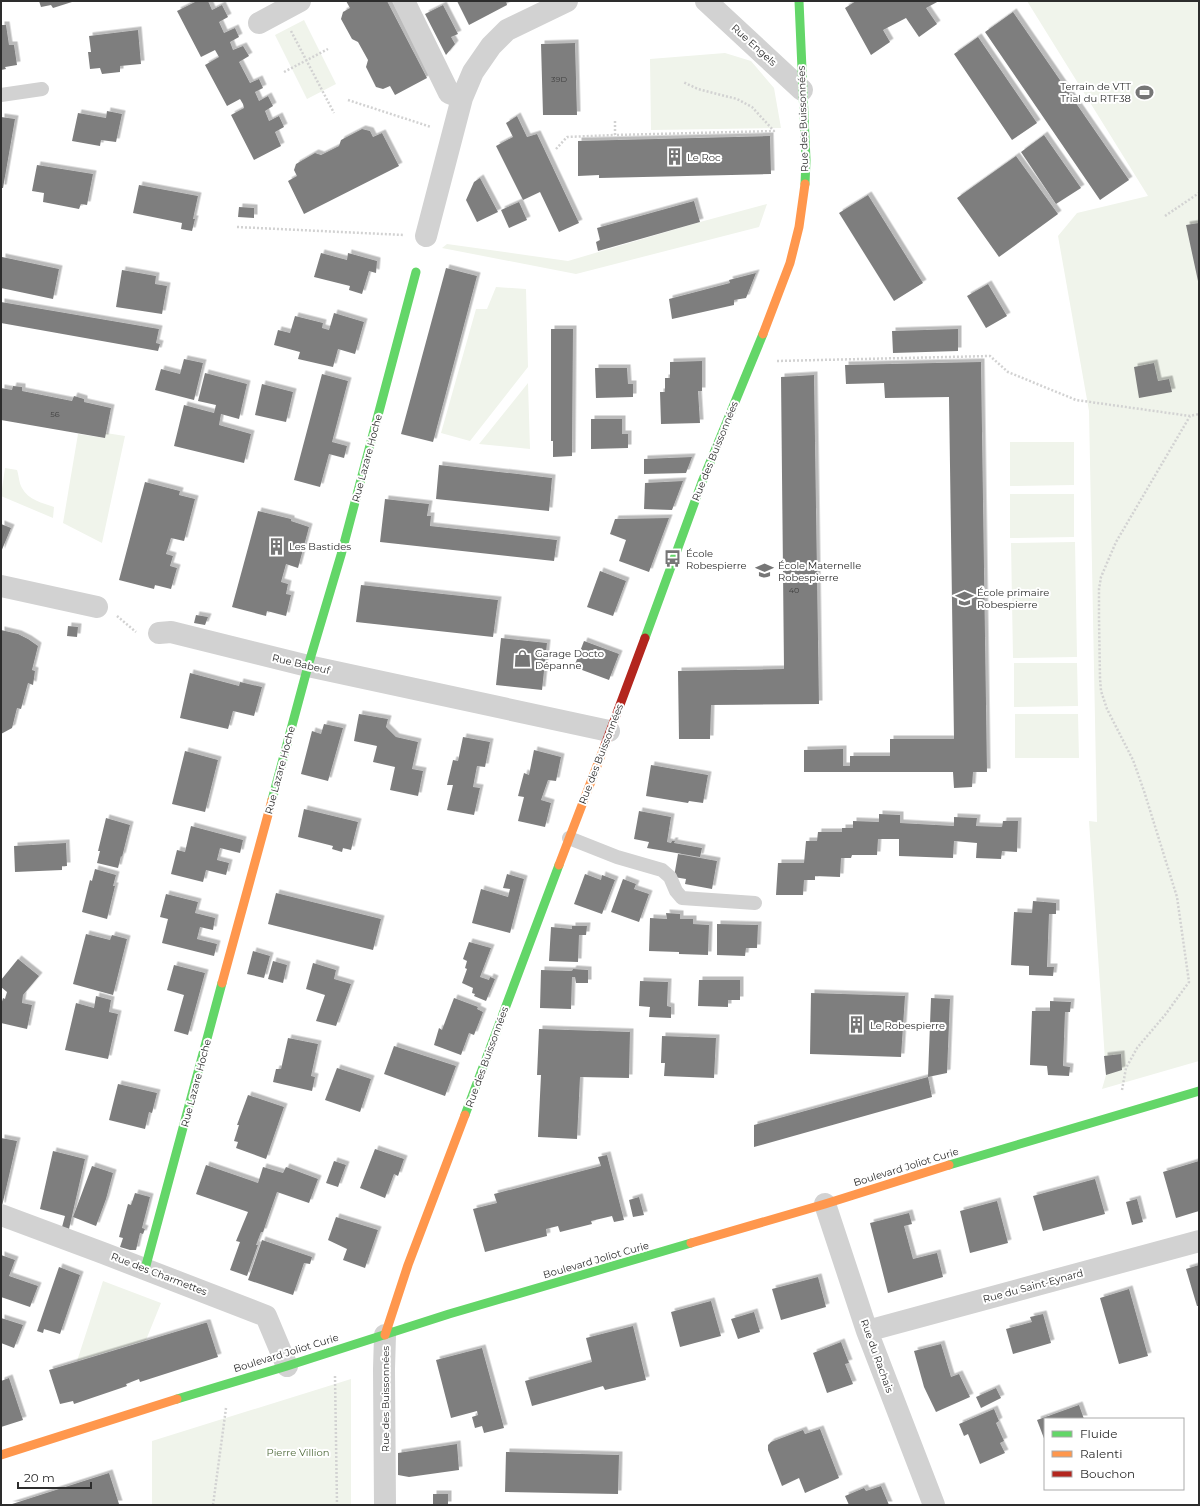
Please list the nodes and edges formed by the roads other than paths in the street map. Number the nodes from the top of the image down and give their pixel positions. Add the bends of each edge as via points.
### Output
1 (300, 1) edge
2 (404, 1) edge
3 (567, 1) edge
4 (706, 1) edge
5 (799, 1) edge
6 (259, 23) dead end
7 (42, 89) dead end
8 (802, 90) junction
9 (1, 95) edge
10 (462, 98) junction
11 (426, 236) road end
12 (416, 272) dead end
13 (1, 586) edge
14 (96, 607) road end
15 (159, 633) road end
16 (308, 666) junction
17 (609, 731) junction
18 (569, 838) junction
19 (755, 903) dead end
20 (1199, 1091) edge
21 (825, 1204) junction
22 (1, 1215) edge
23 (1199, 1241) edge
24 (145, 1269) junction
25 (867, 1331) junction
26 (385, 1335) junction
27 (287, 1366) junction
28 (1, 1455) edge
29 (385, 1505) edge
30 (934, 1505) edge

1 - 6 street
2 - 10 street via 449,92
3 - 10 street via 507,30 491,46 473,72
4 - 8 street, Rue Engels
5 - 8 street, Rue des Buissonnées
7 - 9 lane
8 - 17 street, Rue des Buissonnées via 805,184 799,227 790,263 702,482
10 - 11 street
12 - 16 street, Rue Lazare Hoche via 341,555
13 - 14 street
15 - 16 street, Rue Babeuf via 171,632
16 - 17 street, Rue Babeuf
16 - 24 street, Rue Lazare Hoche
17 - 18 street, Rue des Buissonnées
18 - 19 lane via 617,857 662,870 670,877 682,898
18 - 26 street, Rue des Buissonnées via 408,1266
20 - 21 street, Boulevard Joliot Curie
21 - 25 street, Rue du Rachais
21 - 26 street, Boulevard Joliot Curie
22 - 24 street, Rue des Charmettes
23 - 25 street, Rue du Saint-Eynard
24 - 27 street, Rue des Charmettes via 266,1316
25 - 30 street, Rue du Rachais
26 - 27 street, Boulevard Joliot Curie
26 - 29 street, Rue des Buissonnées
27 - 28 street, Boulevard Joliot Curie

